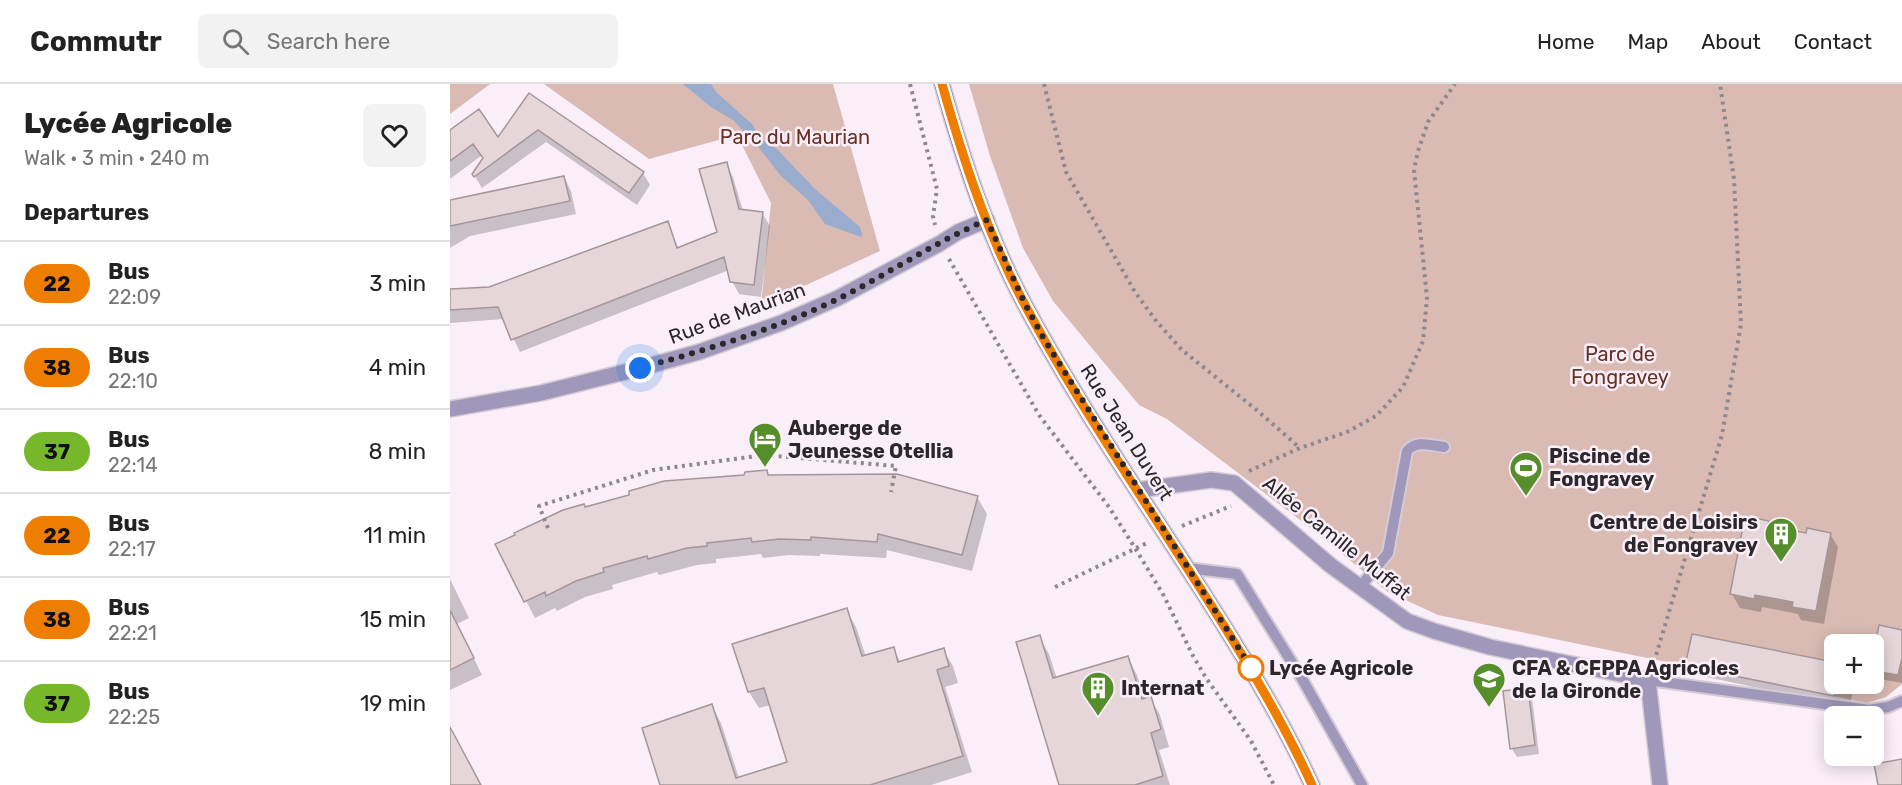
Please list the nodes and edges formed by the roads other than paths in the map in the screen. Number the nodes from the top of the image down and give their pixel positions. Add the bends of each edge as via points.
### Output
1 (942, 84) edge
2 (987, 220) junction
3 (450, 410) edge
4 (1444, 447) dead end
5 (1138, 490) junction
6 (1187, 568) junction
7 (1360, 587) junction
8 (1648, 680) junction
9 (1902, 701) edge
10 (1312, 785) edge
11 (1362, 785) edge
12 (1660, 785) edge

1 - 2 street, Rue Jean Duvert
2 - 3 street, Rue de Maurian via 838,298 781,323 699,352 541,393
2 - 5 street, Rue Jean Duvert via 1025,304
4 - 7 lane via 1419,443 1407,451 1388,553
5 - 6 street, Rue Jean Duvert
5 - 7 street, Allée Camille Muffat via 1211,480 1234,483
6 - 10 street, Rue Jean Duvert via 1260,683
6 - 11 lane via 1237,574
7 - 8 street, Allée Camille Muffat via 1407,621 1434,632
8 - 9 lane via 1869,710
8 - 12 street

